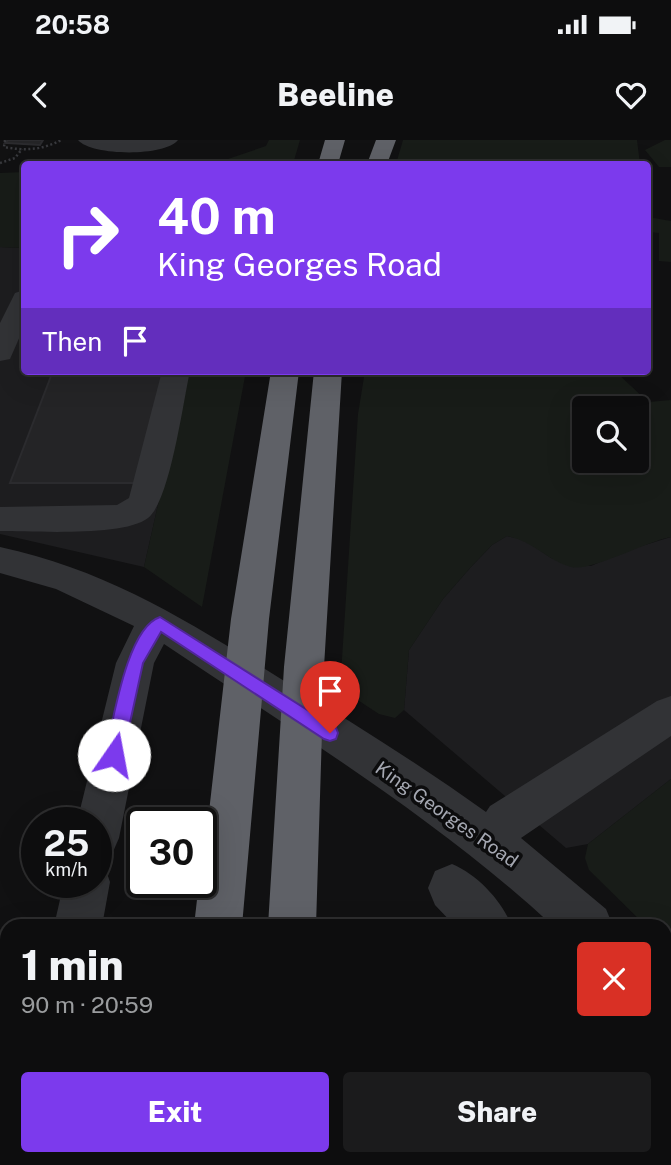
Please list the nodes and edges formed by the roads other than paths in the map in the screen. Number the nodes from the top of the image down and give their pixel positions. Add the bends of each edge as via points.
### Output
1 (88, 140) edge
2 (168, 140) edge
3 (335, 140) edge
4 (365, 140) edge
5 (386, 140) edge
6 (329, 161) edge
7 (360, 161) edge
8 (378, 161) edge
9 (21, 305) edge
10 (0, 353) edge
11 (175, 375) edge
12 (284, 375) edge
13 (328, 375) edge
14 (0, 519) edge
15 (0, 560) edge
16 (167, 627) junction
17 (671, 714) edge
18 (103, 807) edge
19 (491, 842) junction
20 (452, 888) dead end
21 (84, 898) edge
22 (79, 919) edge
23 (219, 919) edge
24 (292, 919) edge
25 (481, 919) edge
26 (581, 919) edge

1 - 2 street via 144,145
3 - 6 highway
4 - 7 highway
5 - 8 highway
9 - 10 street
11 - 14 street via 144,502 132,513
12 - 23 highway via 250,619
13 - 24 highway via 304,667
15 - 16 street, King Georges Road via 76,582
16 - 18 street via 148,637 135,663
16 - 19 street, King Georges Road
17 - 19 street via 506,821
19 - 26 street, King Georges Road
20 - 25 street
21 - 22 street

